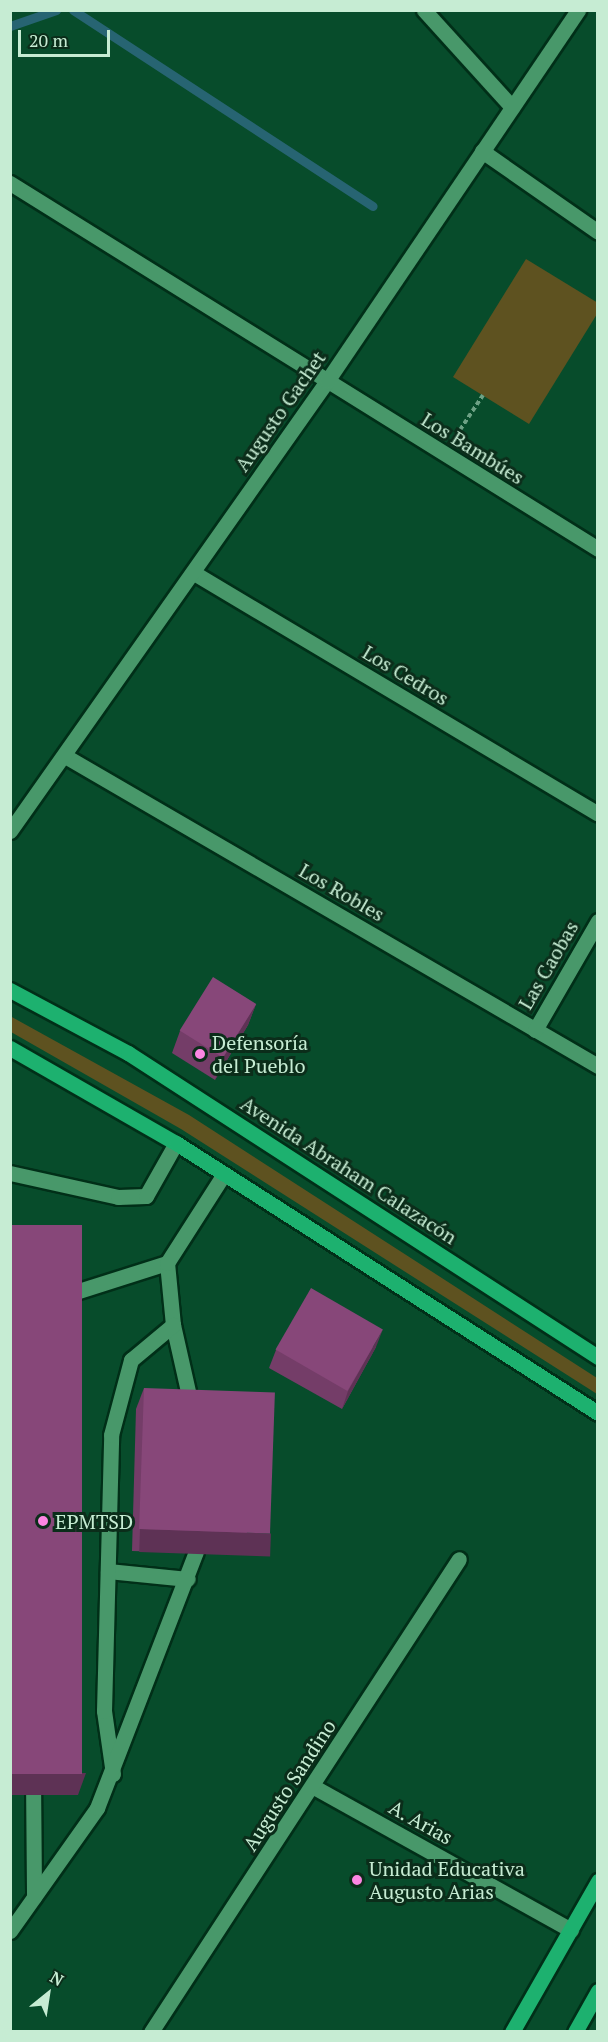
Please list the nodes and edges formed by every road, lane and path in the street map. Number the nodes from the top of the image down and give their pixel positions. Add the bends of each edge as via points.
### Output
1 (424, 10) edge
2 (578, 10) edge
3 (512, 107) junction
4 (482, 151) junction
5 (10, 183) edge
6 (597, 232) edge
7 (327, 381) junction
8 (483, 395) dead end
9 (445, 454) junction
10 (597, 549) edge
11 (194, 573) junction
12 (65, 756) junction
13 (597, 814) edge
14 (10, 831) edge
15 (597, 921) edge
16 (10, 990) edge
17 (536, 1030) junction
18 (10, 1048) edge
19 (597, 1066) edge
20 (176, 1143) junction
21 (10, 1173) edge
22 (224, 1174) junction
23 (167, 1263) junction
24 (53, 1304) edge
25 (174, 1326) junction
26 (596, 1354) edge
27 (193, 1412) edge
28 (597, 1413) edge
29 (196, 1551) edge
30 (459, 1559) dead end
31 (108, 1571) junction
32 (188, 1579) junction
33 (32, 1755) edge
34 (113, 1774) junction
35 (314, 1787) junction
36 (597, 1881) edge
37 (34, 1897) junction
38 (10, 1930) edge
39 (571, 1930) junction
40 (597, 1991) edge
41 (151, 2031) edge
42 (512, 2031) edge
43 (575, 2031) edge

1 - 3 street
2 - 3 street, Augusto Gachet
3 - 4 street, Augusto Gachet
4 - 6 street
4 - 7 street, Augusto Gachet
5 - 7 street, Los Bambúes
7 - 9 street, Los Bambúes
7 - 11 street, Augusto Gachet
8 - 9 path
9 - 10 street, Los Bambúes
11 - 12 street, Augusto Gachet
11 - 13 street, Los Cedros
12 - 14 street, Augusto Gachet
12 - 17 street, Los Robles
15 - 17 street, Las Caobas
16 - 26 main road, Avenida Abraham Calazacón via 128,1053
17 - 19 street, Los Robles
18 - 20 main road
20 - 21 street via 146,1196 118,1197
20 - 22 main road
22 - 23 street
22 - 28 main road
23 - 24 street via 82,1289
23 - 25 street
25 - 27 street
25 - 31 street via 131,1360 120,1392 111,1435
29 - 32 street
30 - 35 street, Augusto Sandino
31 - 32 street
31 - 34 street via 104,1711
32 - 34 street
33 - 37 street
34 - 37 street via 97,1808
35 - 39 street, A. Arias
35 - 41 street, Augusto Sandino
36 - 39 main road
37 - 38 street
39 - 42 main road
40 - 43 main road

